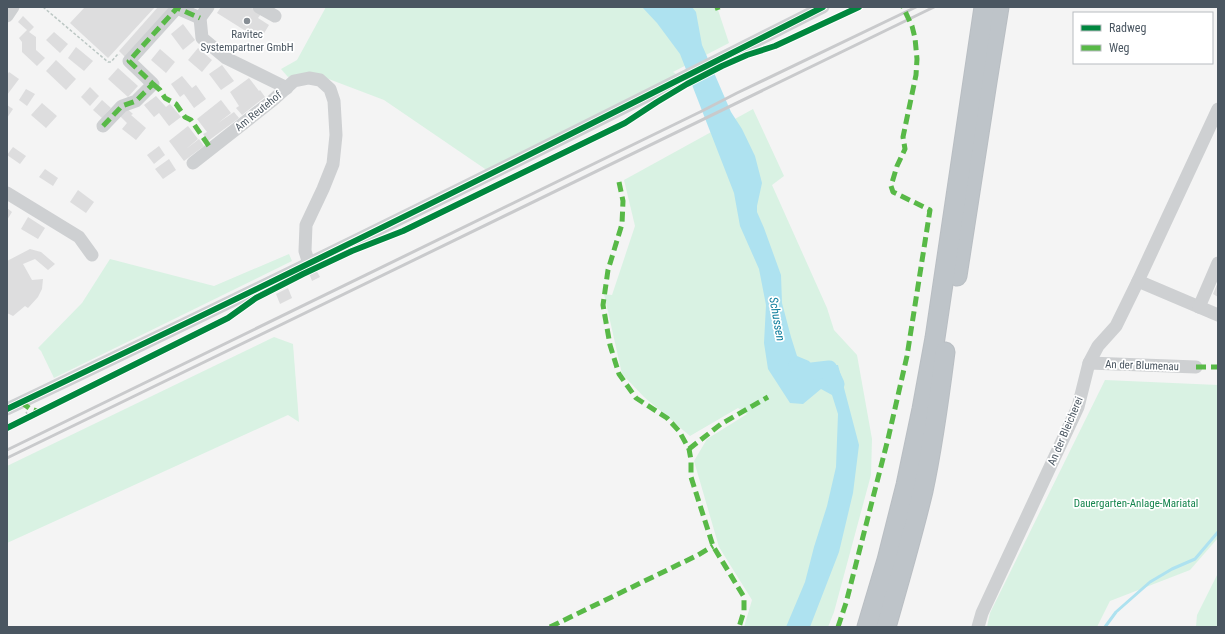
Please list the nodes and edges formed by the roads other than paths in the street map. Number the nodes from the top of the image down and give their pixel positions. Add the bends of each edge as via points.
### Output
1 (12, 7) edge
2 (208, 7) edge
3 (260, 7) edge
4 (823, 7) edge
5 (984, 7) edge
6 (999, 7) edge
7 (7, 16) edge
8 (275, 16) dead end
9 (200, 18) junction
10 (287, 88) junction
11 (1218, 109) edge
12 (103, 126) dead end
13 (193, 163) dead end
14 (7, 193) edge
15 (92, 255) dead end
16 (1218, 263) edge
17 (309, 264) junction
18 (1138, 281) junction
19 (1199, 307) junction
20 (1218, 315) edge
21 (1089, 363) junction
22 (1196, 366) dead end
23 (7, 409) edge
24 (867, 627) edge
25 (886, 627) edge
26 (978, 627) edge

1 - 7 street
2 - 9 street
3 - 8 street
4 - 17 street
5 - 24 highway via 935,338 922,409 906,485
6 - 25 highway via 933,437 923,490
9 - 10 street, Am Reutehof via 202,38 226,58
9 - 12 street via 177,8 130,61 153,84 136,101 122,106
10 - 13 street, Am Reutehof
10 - 17 street via 294,81 309,78 320,80 330,89 334,101 336,136 333,164 306,225 305,251
11 - 18 street, An der Bleicherei
14 - 15 street via 79,237
16 - 19 street
17 - 23 street
18 - 19 street
18 - 21 street, An der Bleicherei via 1116,326 1098,346
19 - 20 street
21 - 22 street, An der Blumenau
21 - 26 street, An der Bleicherei via 1078,407 982,613

